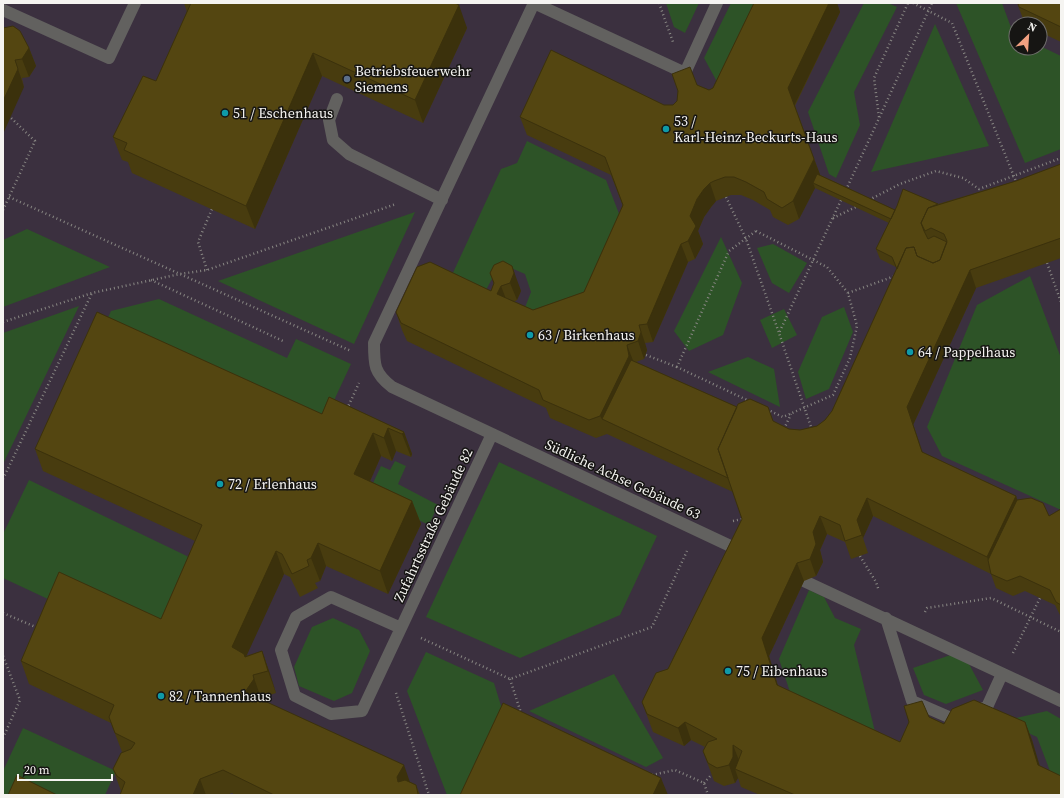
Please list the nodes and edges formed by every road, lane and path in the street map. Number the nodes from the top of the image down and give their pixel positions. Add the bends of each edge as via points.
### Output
1 (135, 3) edge
2 (534, 3) edge
3 (659, 3) edge
4 (717, 3) edge
5 (908, 3) edge
6 (913, 3) edge
7 (932, 3) edge
8 (3, 10) edge
9 (928, 11) junction
10 (685, 73) junction
11 (337, 99) dead end
12 (10, 117) dead end
13 (879, 118) junction
14 (1061, 158) edge
15 (1014, 176) junction
16 (1018, 188) edge
17 (428, 193) junction
18 (9, 197) junction
19 (726, 197) edge
20 (442, 200) junction
21 (866, 201) edge
22 (860, 205) edge
23 (212, 209) edge
24 (3, 210) edge
25 (833, 218) junction
26 (746, 239) junction
27 (814, 259) junction
28 (1046, 263) edge
29 (207, 270) junction
30 (180, 274) junction
31 (899, 275) edge
32 (151, 280) junction
33 (92, 293) junction
34 (848, 293) junction
35 (1061, 302) edge
36 (3, 322) edge
37 (779, 333) junction
38 (283, 341) dead end
39 (646, 355) dead end
40 (374, 362) junction
41 (678, 367) junction
42 (804, 407) junction
43 (791, 413) junction
44 (345, 415) edge
45 (782, 432) edge
46 (813, 432) edge
47 (492, 434) junction
48 (3, 479) edge
49 (696, 529) junction
50 (741, 551) edge
51 (860, 556) edge
52 (804, 581) edge
53 (876, 582) dead end
54 (1040, 598) edge
55 (928, 608) dead end
56 (3, 613) edge
57 (1030, 617) junction
58 (886, 618) junction
59 (401, 628) junction
60 (44, 630) edge
61 (1061, 632) edge
62 (3, 656) edge
63 (386, 662) junction
64 (1002, 674) junction
65 (510, 679) junction
66 (1061, 701) edge
67 (523, 718) edge
68 (3, 738) edge
69 (712, 774) edge
70 (647, 776) edge
71 (704, 783) junction
72 (429, 795) edge
73 (708, 795) edge

1 - 8 lane via 109,58
2 - 10 lane
2 - 20 lane
3 - 10 path
4 - 10 lane
5 - 13 path via 874,78
6 - 9 path
7 - 9 path
9 - 13 path
9 - 15 path via 952,23
11 - 17 lane via 329,120 333,140 349,154
12 - 18 path via 35,141
13 - 25 path
14 - 15 path
15 - 16 path
15 - 21 path via 979,189 963,178 936,171 900,184
17 - 20 lane
17 - 29 path
18 - 24 path
18 - 30 path
19 - 26 path
20 - 40 lane via 374,343
22 - 25 path
23 - 29 path via 198,242
25 - 27 path
26 - 27 path via 756,231
26 - 37 path
26 - 41 path via 729,251
27 - 34 path via 827,266
27 - 37 path
28 - 35 path
29 - 30 path
30 - 32 path
30 - 40 path
31 - 34 path
32 - 33 path
32 - 38 path
33 - 36 path
33 - 48 path
34 - 42 path via 857,326 850,358 833,395
37 - 42 path
39 - 41 path
40 - 44 path via 357,386
40 - 47 lane, Südliche Achse Gebäude 63 via 381,378 392,387
41 - 43 path via 783,417
42 - 43 path
42 - 46 path
43 - 45 path
47 - 49 lane, Südliche Achse Gebäude 63
47 - 59 lane, Zufahrtsstraße Gebäude 82
49 - 50 lane, Südliche Achse Gebäude 63
49 - 65 path via 652,627
51 - 53 path
52 - 58 lane
54 - 57 path
55 - 57 path via 991,598
56 - 60 path
57 - 61 path
57 - 64 path
58 - 64 lane
58 - 64 lane via 912,700 951,718 988,707
59 - 63 lane, Zufahrtsstraße Gebäude 82
59 - 63 lane, Zufahrtsstraße Gebäude 82 via 331,597 296,617 281,650 295,696 331,714 362,711
59 - 65 path
62 - 68 path via 20,700
63 - 72 path
64 - 66 lane
65 - 67 path
69 - 71 path
70 - 71 path via 675,770
71 - 73 path

